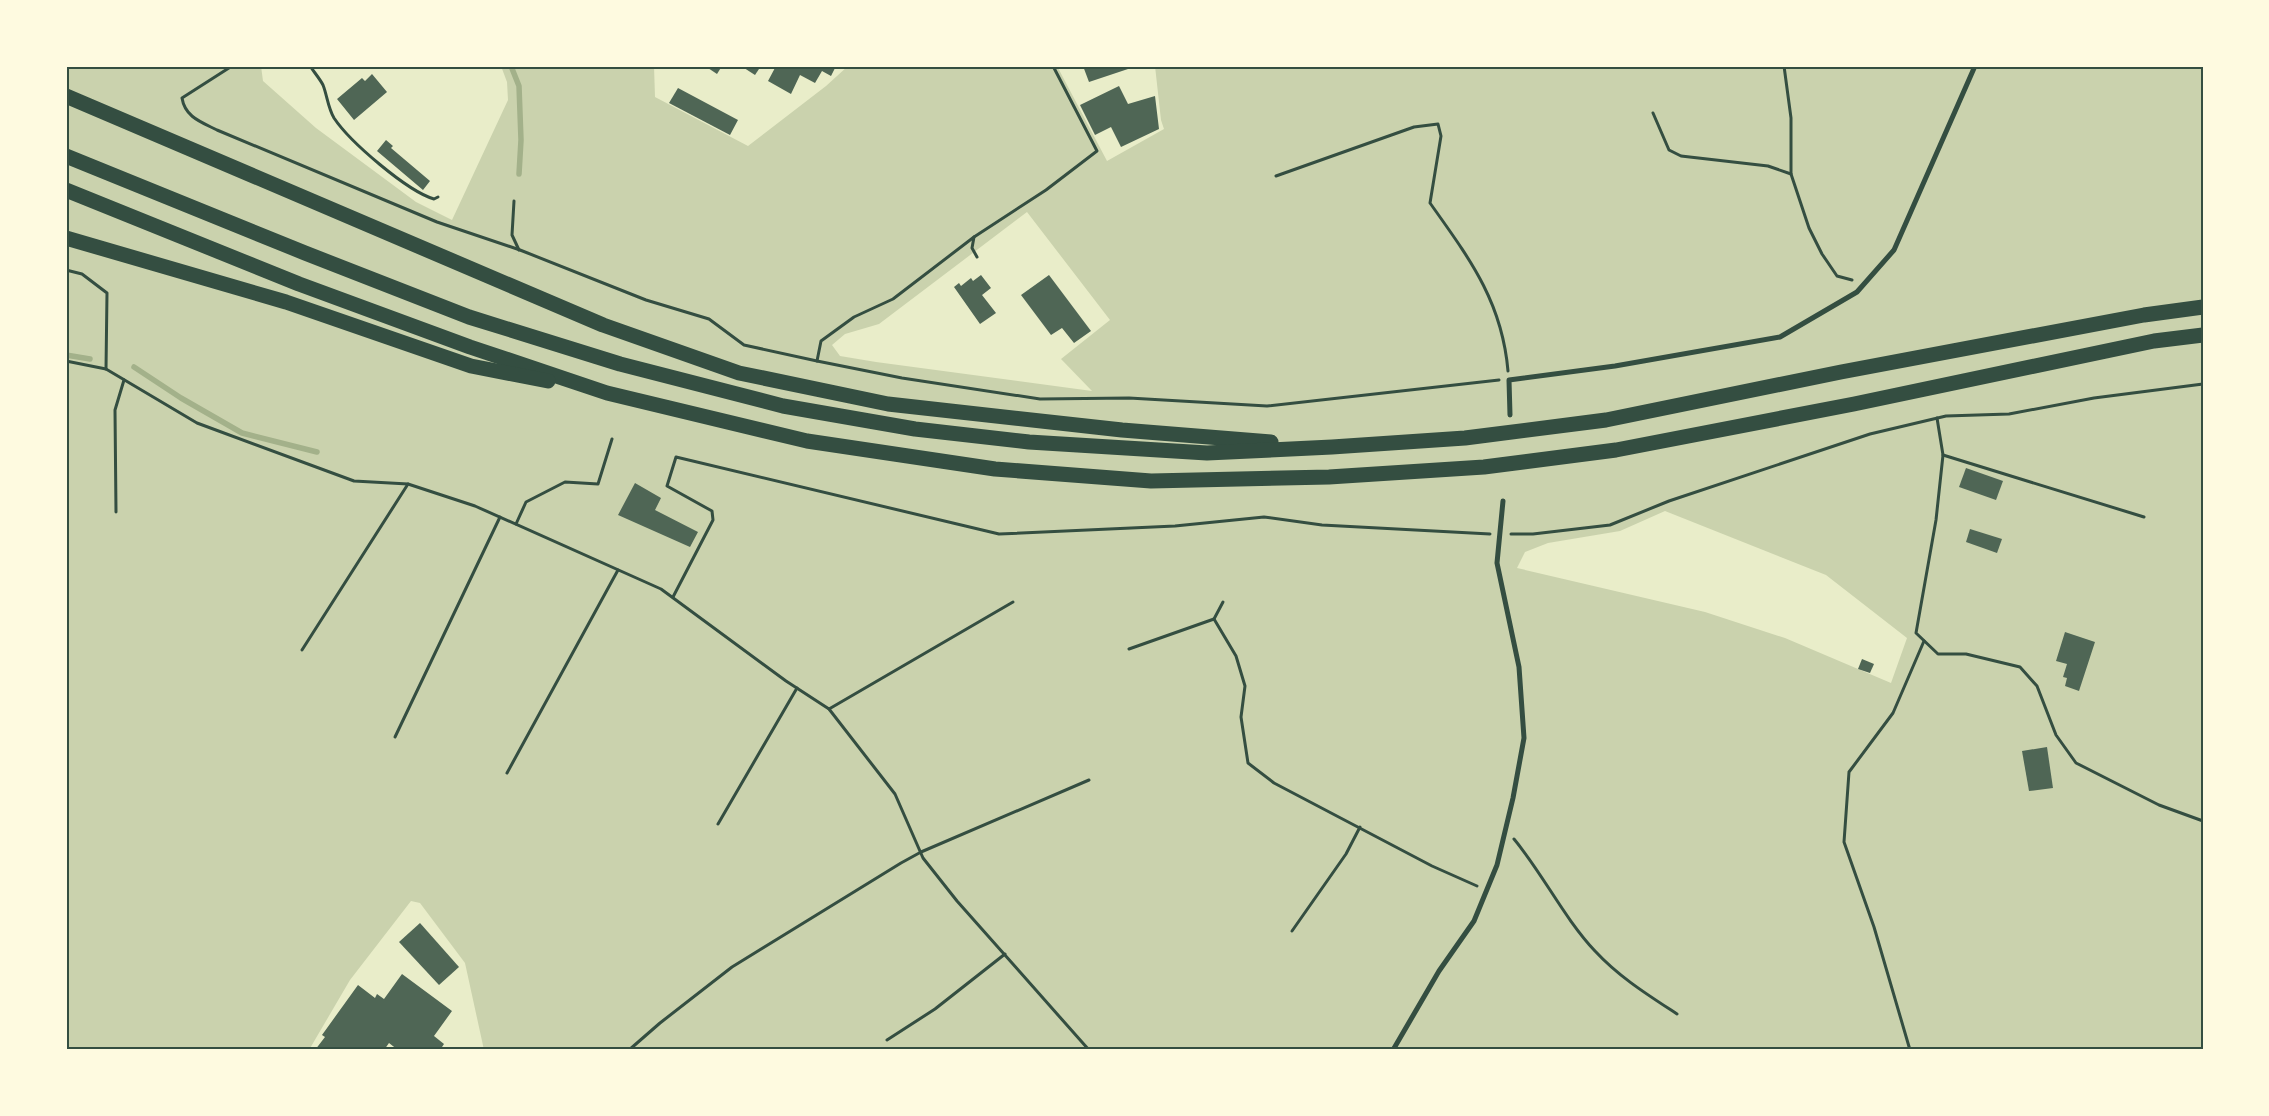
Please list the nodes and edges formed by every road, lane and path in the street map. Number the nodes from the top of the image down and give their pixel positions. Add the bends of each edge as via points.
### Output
1 (232, 66) edge
2 (310, 66) edge
3 (1053, 66) edge
4 (1784, 66) edge
5 (1975, 66) edge
6 (66, 96) edge
7 (1653, 113) dead end
8 (66, 156) edge
9 (1791, 174) junction
10 (1276, 176) dead end
11 (66, 190) edge
12 (438, 197) dead end
13 (514, 201) dead end
14 (974, 236) junction
15 (66, 238) edge
16 (520, 250) junction
17 (977, 257) dead end
18 (66, 270) edge
19 (1864, 284) junction
20 (2203, 306) edge
21 (2203, 335) edge
22 (66, 361) edge
23 (817, 361) junction
24 (106, 369) junction
25 (124, 380) junction
26 (1509, 380) junction
27 (2203, 384) edge
28 (607, 393) junction
29 (1510, 415) dead end
30 (1938, 418) junction
31 (612, 438) dead end
32 (1332, 447) junction
33 (1942, 455) junction
34 (408, 484) junction
35 (1503, 500) dead end
36 (116, 512) dead end
37 (500, 517) junction
38 (2144, 517) dead end
39 (516, 524) junction
40 (1499, 535) junction
41 (618, 570) junction
42 (673, 597) junction
43 (1013, 602) dead end
44 (1223, 602) dead end
45 (1214, 619) junction
46 (1924, 641) junction
47 (1129, 649) dead end
48 (302, 650) dead end
49 (797, 688) junction
50 (829, 709) junction
51 (395, 737) dead end
52 (507, 773) dead end
53 (1089, 780) dead end
54 (2203, 821) edge
55 (718, 824) dead end
56 (1360, 827) junction
57 (1506, 829) junction
58 (921, 852) junction
59 (1487, 890) junction
60 (1292, 932) dead end
61 (1005, 954) junction
62 (1677, 1014) dead end
63 (887, 1040) dead end
64 (629, 1050) edge
65 (1090, 1050) edge
66 (1393, 1050) edge
67 (1910, 1050) edge

1 - 16 path via 182,98 184,108 194,118 437,222
2 - 12 path via 322,84 334,117 358,145 410,188 424,196
3 - 14 path via 1097,151 1046,190
4 - 9 path via 1791,118
5 - 19 street via 1894,250
6 - 32 highway via 604,325 739,373 888,404 1122,430
7 - 9 path via 1669,150 1681,156 1768,166
8 - 32 highway via 469,317 620,364 783,406 915,430 1029,442 1207,453
9 - 19 path via 1809,228 1822,254 1837,276
10 - 26 path via 1414,127 1438,124 1441,136 1430,203 1474,266 1498,317
11 - 28 highway via 308,287
13 - 16 path via 512,235
14 - 17 path via 972,248
14 - 23 path via 893,299 854,317 821,341
15 - 28 highway via 286,302 471,366
16 - 23 path via 646,300 709,319 744,345
18 - 24 path via 82,274 107,292
19 - 26 street via 1857,292 1780,337 1615,366
20 - 32 highway via 1851,370 1606,420 1465,438
21 - 28 highway via 2154,341 1616,450 1484,466 1329,477 1151,481 995,469 807,441
22 - 24 path
23 - 26 path via 902,378 1040,398 1129,398 1267,406
24 - 25 path
25 - 34 path via 197,423 354,481
25 - 36 path via 114,410
26 - 29 street
27 - 30 path via 2094,398 2009,414
30 - 33 path
30 - 40 path via 1870,434 1669,500 1610,525
31 - 39 path via 598,484 565,482 526,502
33 - 38 path
33 - 46 path via 1936,520 1916,633
34 - 37 path
34 - 48 path
35 - 40 street
37 - 39 path
37 - 51 path
39 - 41 path
40 - 42 path via 1322,525 1264,517 1175,526 999,534 676,457 667,486 712,511 713,520
40 - 57 street via 1497,563 1519,667 1524,738
41 - 42 path
41 - 52 path
42 - 49 path
43 - 50 path
44 - 45 path
45 - 47 path
45 - 56 path via 1236,656 1245,686 1241,716 1248,763 1274,783
46 - 54 path via 1938,654 1966,654 2020,667 2038,686 2056,735 2076,763 2159,805
46 - 67 path via 1893,713 1849,772 1844,842 1874,927
49 - 50 path
49 - 55 path
50 - 58 path via 895,794
53 - 58 path
56 - 59 path via 1432,866
56 - 60 path via 1346,854
57 - 59 street
57 - 62 path via 1530,858 1593,950 1632,984
58 - 61 path via 957,902
58 - 64 path via 732,967
59 - 66 street via 1474,921 1439,971
61 - 63 path via 936,1008
61 - 65 path

